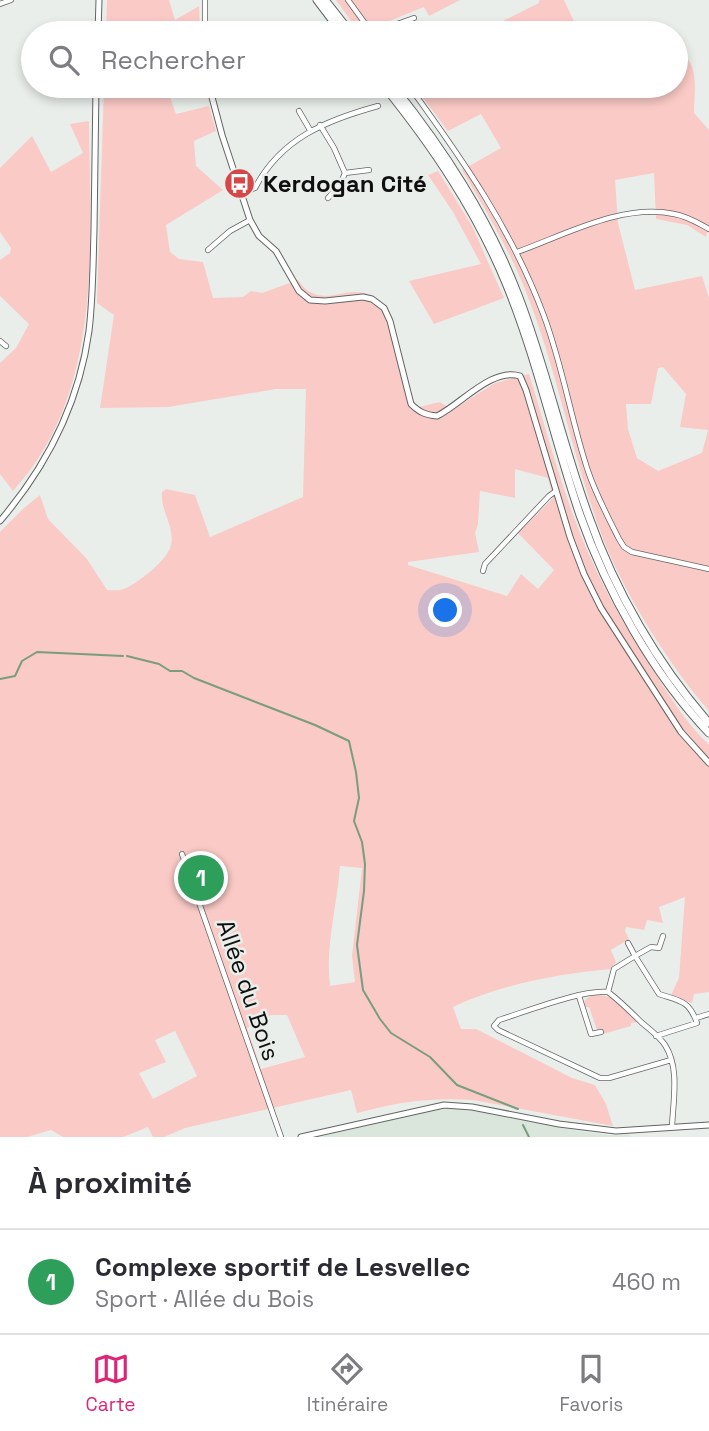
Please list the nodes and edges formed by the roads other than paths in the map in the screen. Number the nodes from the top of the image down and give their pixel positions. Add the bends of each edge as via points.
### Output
1 (11, 0) edge
2 (99, 0) edge
3 (205, 0) edge
4 (317, 0) edge
5 (325, 0) edge
6 (348, 0) edge
7 (0, 4) edge
8 (414, 18) dead end
9 (98, 21) edge
10 (205, 21) edge
11 (333, 21) edge
12 (342, 21) edge
13 (363, 21) edge
14 (406, 21) edge
15 (96, 98) edge
16 (212, 98) edge
17 (393, 98) edge
18 (402, 98) edge
19 (418, 98) edge
20 (378, 106) dead end
21 (299, 111) dead end
22 (320, 125) junction
23 (310, 130) junction
24 (369, 170) dead end
25 (345, 173) junction
26 (242, 193) junction
27 (328, 198) dead end
28 (250, 220) junction
29 (709, 229) edge
30 (208, 250) dead end
31 (517, 252) junction
32 (0, 341) edge
33 (6, 346) dead end
34 (556, 491) junction
35 (0, 521) edge
36 (709, 569) edge
37 (483, 571) dead end
38 (709, 723) edge
39 (709, 733) edge
40 (709, 763) edge
41 (182, 854) dead end
42 (663, 936) dead end
43 (628, 943) dead end
44 (635, 956) junction
45 (608, 992) junction
46 (579, 996) junction
47 (709, 1014) edge
48 (695, 1018) junction
49 (601, 1032) dead end
50 (656, 1036) junction
51 (671, 1060) junction
52 (709, 1125) edge
53 (672, 1127) junction
54 (645, 1129) junction
55 (281, 1137) edge
56 (301, 1137) edge
57 (645, 1137) edge

1 - 7 street
2 - 9 street
3 - 10 street
4 - 11 highway
5 - 12 highway
6 - 13 street
8 - 14 street
15 - 35 street via 92,299 83,361 70,406 48,454
16 - 26 street
17 - 39 highway via 438,157 480,227 506,284 599,564 648,651
18 - 38 highway via 447,159 493,239 528,322 606,561 647,637
19 - 31 street via 486,196
20 - 22 street
21 - 23 street
22 - 23 street
22 - 25 street
23 - 26 street via 270,162 255,188
24 - 25 street
25 - 27 street
26 - 28 street
28 - 30 street
28 - 34 street via 304,296 317,301 363,297 384,308 411,404 419,412 437,416 491,381 505,375 520,376
29 - 31 street via 675,214 638,213
31 - 36 street via 557,356 588,471 619,539 632,552
32 - 33 street
34 - 37 street
34 - 40 street via 584,574 601,608 681,733
41 - 55 street, Allée du Bois
42 - 44 street via 659,947
43 - 44 street
44 - 45 street via 614,969
44 - 48 street via 659,994 686,1003
45 - 46 street
45 - 50 street
46 - 49 street via 591,1034
46 - 51 street via 499,1020 494,1026 600,1078
47 - 48 street
48 - 50 street via 697,1023
50 - 51 street
51 - 53 street
52 - 53 street
53 - 54 street
54 - 56 street via 599,1129 444,1105
54 - 57 street

